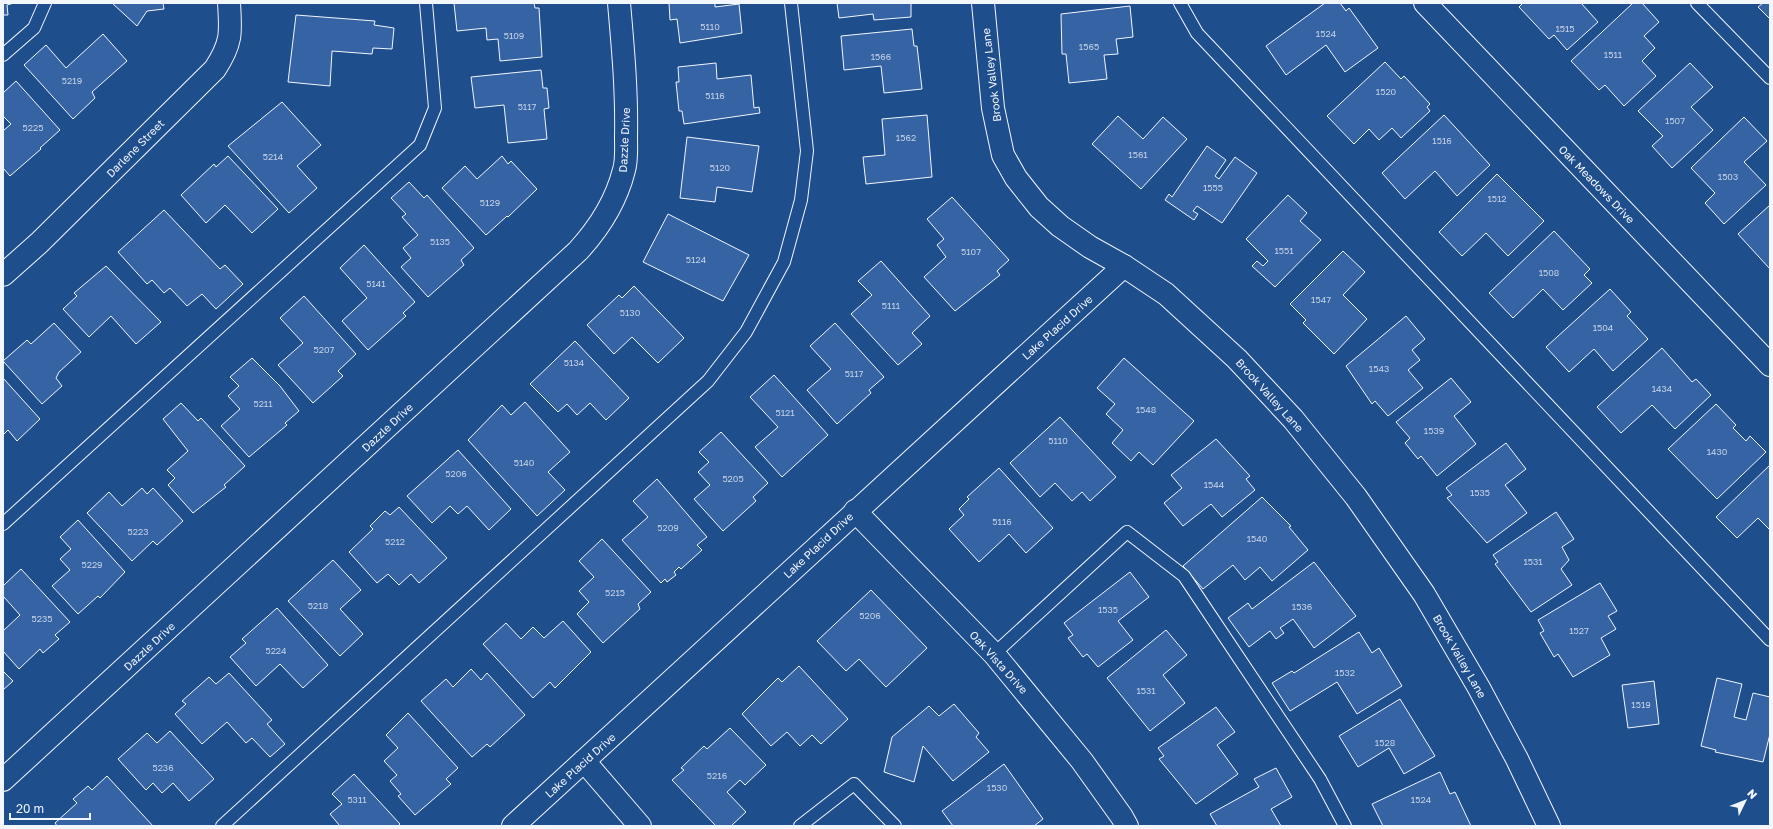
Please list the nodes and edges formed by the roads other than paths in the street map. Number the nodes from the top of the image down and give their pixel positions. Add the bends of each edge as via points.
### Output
1 (45, 3) edge
2 (229, 3) edge
3 (426, 3) edge
4 (620, 3) edge
5 (791, 3) edge
6 (983, 3) edge
7 (1180, 3) edge
8 (1426, 3) edge
9 (1697, 3) edge
10 (3, 55) edge
11 (1770, 78) edge
12 (1124, 266) junction
13 (3, 275) edge
14 (1770, 365) edge
15 (855, 511) junction
16 (3, 524) edge
17 (1770, 640) edge
18 (994, 654) junction
19 (584, 761) junction
20 (3, 780) edge
21 (222, 826) edge
22 (513, 826) edge
23 (640, 826) edge
24 (800, 826) edge
25 (895, 826) edge
26 (1127, 826) edge
27 (1345, 826) edge
28 (1549, 826) edge

1 - 10 lane via 34,28
2 - 13 street, Darlene Street via 230,36 226,51 215,69 39,243
3 - 16 lane via 435,108 420,145
4 - 20 street, Dazzle Drive via 627,105 625,168 610,210 595,233 572,257
5 - 21 lane via 806,151 801,200 784,262 746,332 708,381
6 - 12 street, Brook Valley Lane via 993,108 1003,155 1016,178 1039,207 1090,247
7 - 17 lane via 1197,33
8 - 14 street, Oak Meadows Drive
9 - 11 lane
12 - 15 street, Lake Placid Drive
12 - 28 street, Brook Valley Lane via 1166,294 1237,359 1293,419 1356,497 1424,594 1479,688
15 - 18 street, Oak Vista Drive
15 - 19 street, Lake Placid Drive
18 - 26 street, Oak Vista Drive via 1082,760
18 - 27 lane via 1127,532 1184,576 1320,779
19 - 22 street, Lake Placid Drive
19 - 23 street
24 - 25 lane via 854,784

